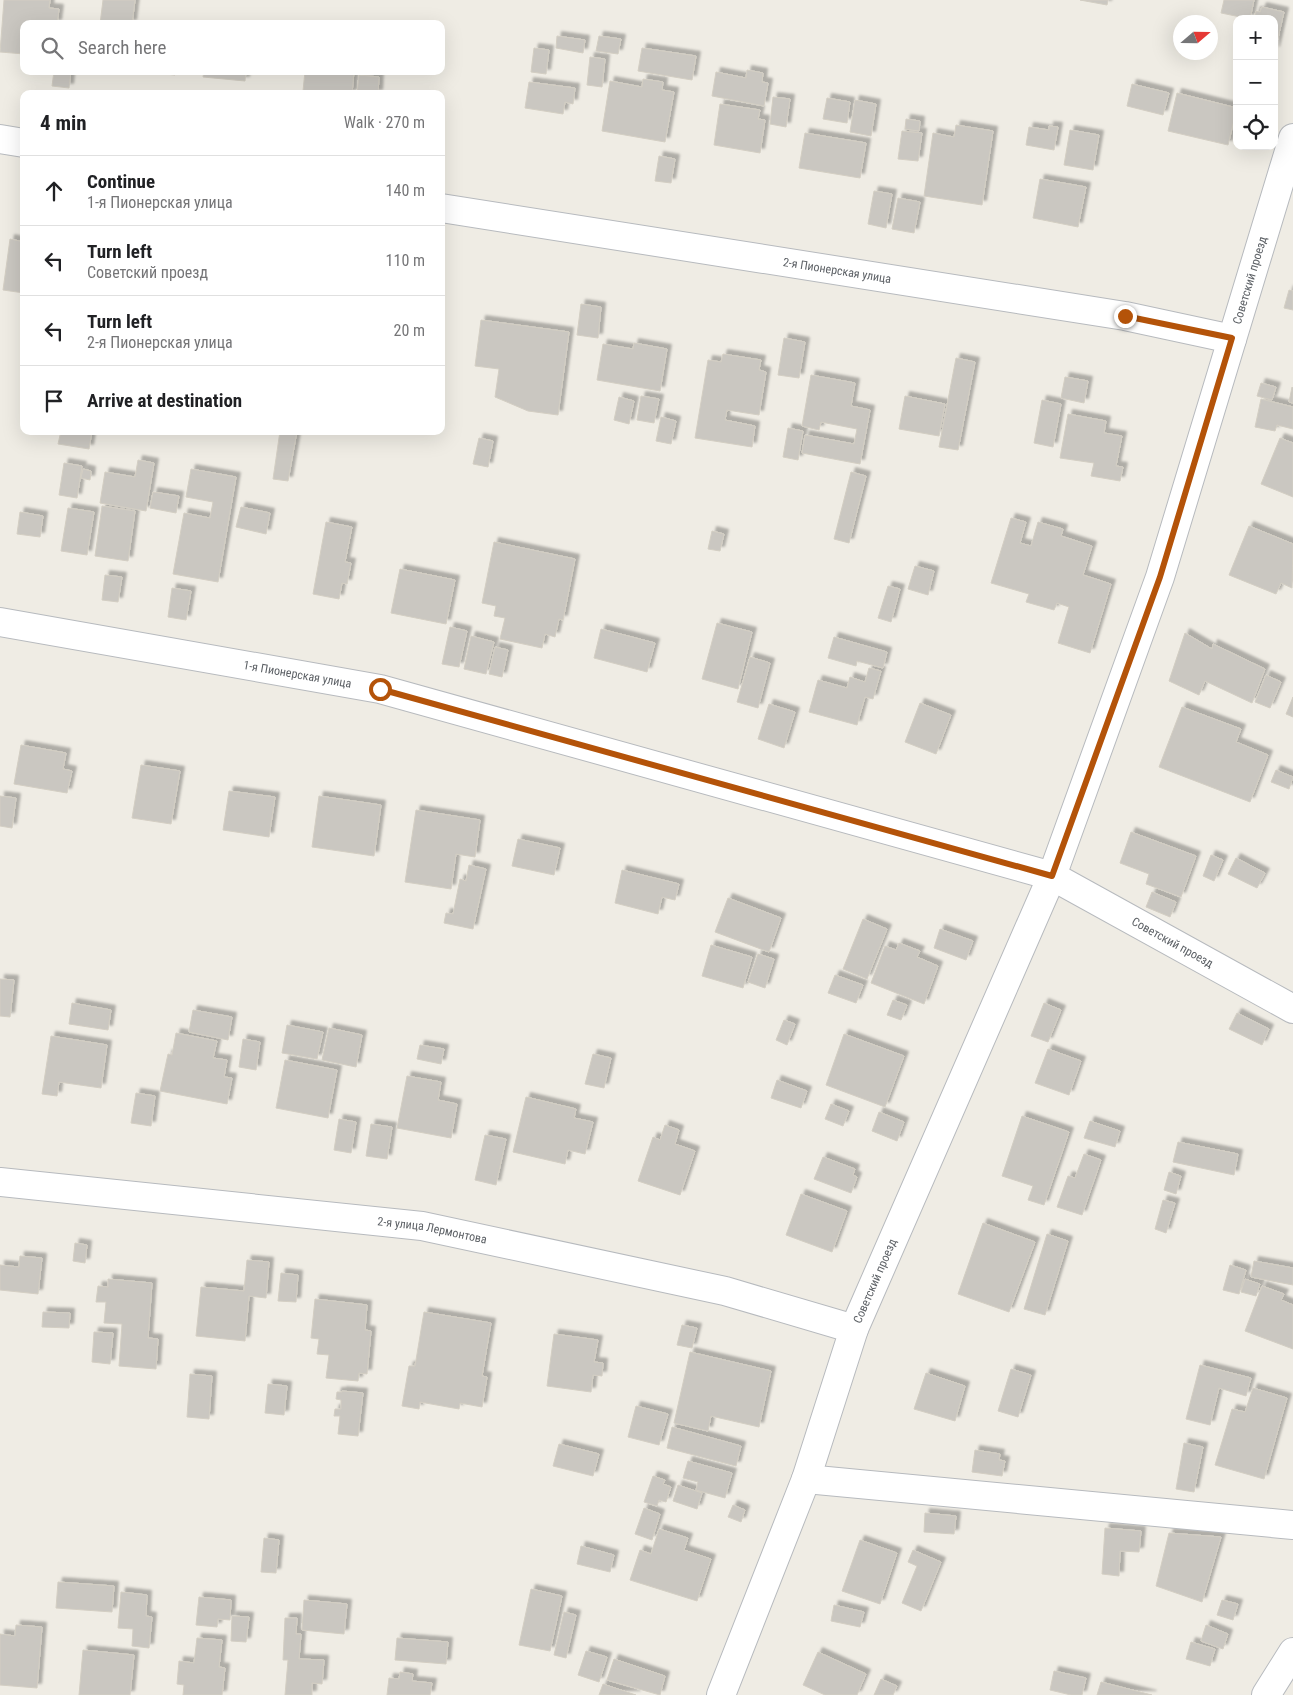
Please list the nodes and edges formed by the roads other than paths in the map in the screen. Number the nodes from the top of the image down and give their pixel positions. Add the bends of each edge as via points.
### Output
1 (1293, 138) edge
2 (0, 139) edge
3 (20, 142) edge
4 (445, 209) edge
5 (1232, 338) junction
6 (0, 622) edge
7 (1052, 876) junction
8 (1293, 1009) edge
9 (0, 1182) edge
10 (854, 1329) junction
11 (806, 1479) junction
12 (1293, 1525) edge
13 (1293, 1652) edge
14 (721, 1695) edge
15 (1266, 1695) edge

1 - 5 street, Советский проезд
2 - 3 street
4 - 5 street, 2-я Пионерская улица via 1125,316
5 - 7 street, Советский проезд via 1160,577
6 - 7 street, 1-я Пионерская улица via 380,689
7 - 8 street, Советский проезд
7 - 10 street, Советский проезд
9 - 10 street, 2-я улица Лермонтова via 422,1226 725,1291
10 - 11 street, Советский проезд
11 - 12 street
11 - 14 street, Советский проезд
13 - 15 street

